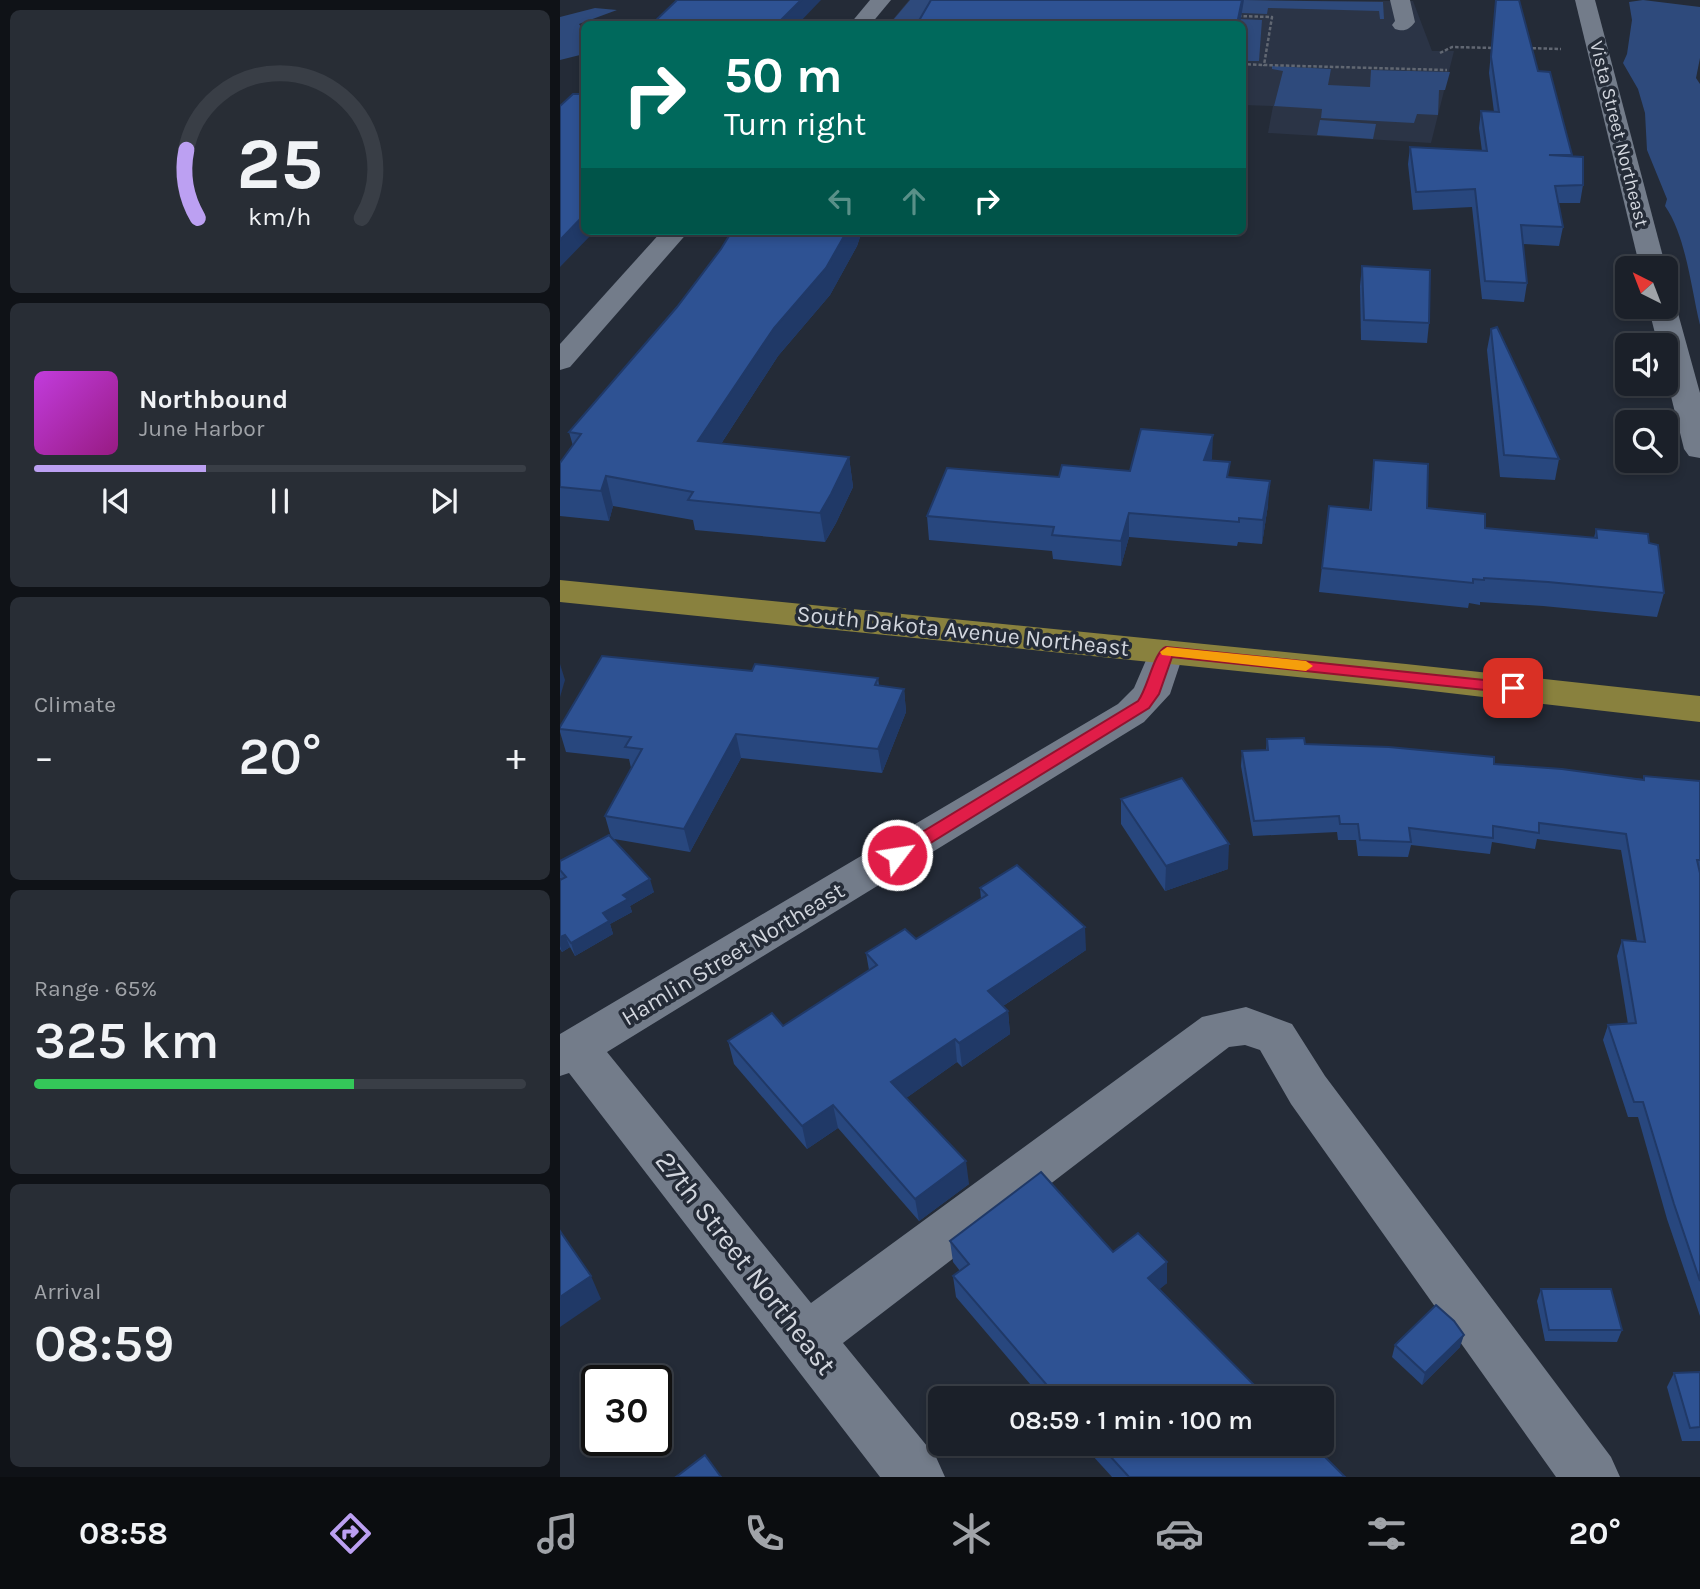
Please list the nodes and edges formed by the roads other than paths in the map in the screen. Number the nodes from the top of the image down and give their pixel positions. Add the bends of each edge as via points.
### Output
1 (881, 0) edge
2 (1400, 0) edge
3 (1585, 0) edge
4 (863, 21) edge
5 (1402, 25) dead end
6 (672, 235) edge
7 (1650, 256) edge
8 (1665, 319) edge
9 (560, 361) edge
10 (1700, 449) edge
11 (560, 591) edge
12 (1166, 652) junction
13 (1700, 709) edge
14 (568, 1053) edge
15 (806, 1339) junction
16 (916, 1477) edge
17 (1591, 1477) edge

1 - 4 street
2 - 5 street
3 - 7 street, Vista Street Northeast
6 - 9 street
8 - 10 street
11 - 12 main road, South Dakota Avenue Northeast
12 - 13 main road, South Dakota Avenue Northeast
12 - 14 street, Hamlin Street Northeast via 1152,694 1131,713
14 - 15 street, 27th Street Northeast
15 - 16 street, 27th Street Northeast
15 - 17 street via 1218,1030 1246,1026 1276,1037 1308,1090

